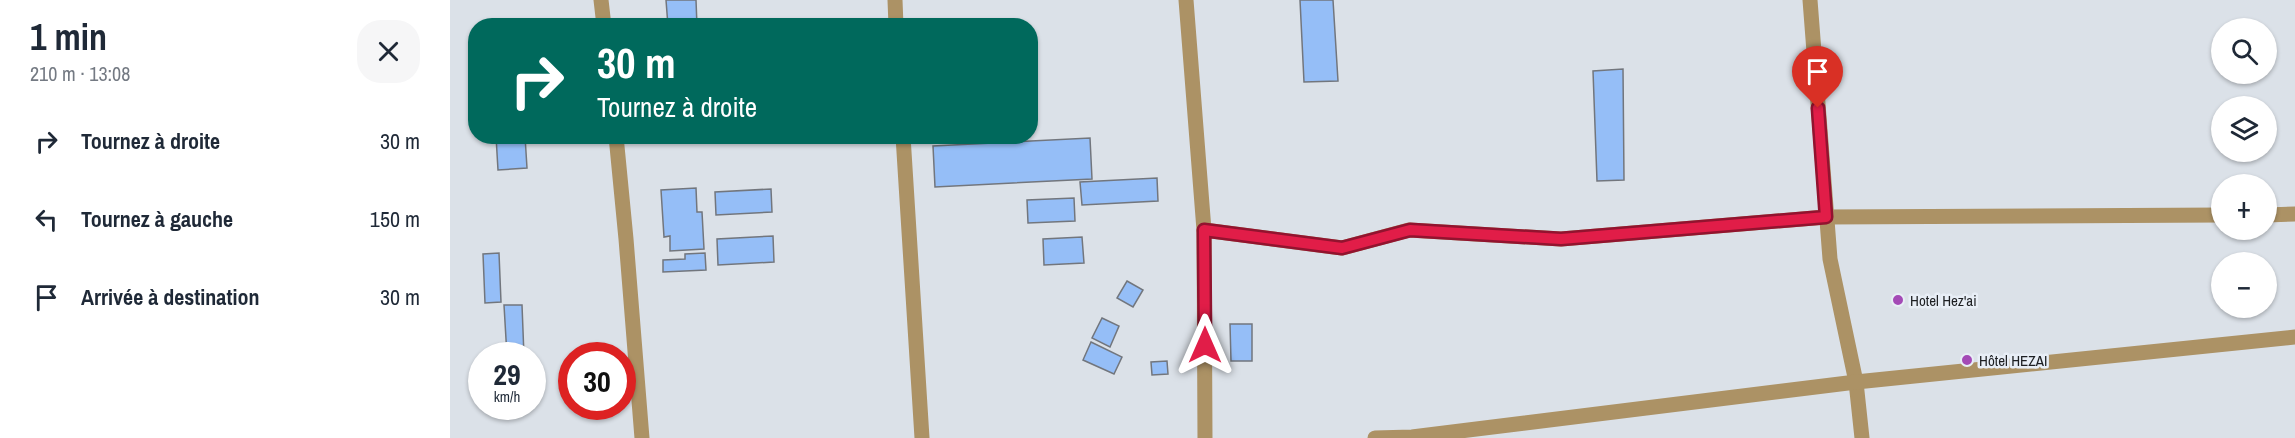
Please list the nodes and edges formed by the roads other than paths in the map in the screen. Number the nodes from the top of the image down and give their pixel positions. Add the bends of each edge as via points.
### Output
1 (601, 0) edge
2 (895, 0) edge
3 (1186, 0) edge
4 (1810, 0) edge
5 (603, 18) edge
6 (896, 18) edge
7 (617, 144) edge
8 (904, 144) edge
9 (2277, 214) edge
10 (2295, 214) edge
11 (2211, 215) edge
12 (1826, 217) junction
13 (1204, 230) junction
14 (2295, 337) edge
15 (1856, 382) junction
16 (642, 438) edge
17 (922, 438) edge
18 (1205, 438) edge
19 (1375, 438) edge
20 (1862, 438) edge

1 - 5 street
2 - 6 street
3 - 13 street
4 - 12 street
7 - 16 street
8 - 17 street
9 - 10 street
11 - 12 street
12 - 13 street via 1561,239 1410,230 1342,248
12 - 15 street via 1837,301
13 - 18 street
14 - 15 street
15 - 19 street via 1412,437
15 - 20 street

